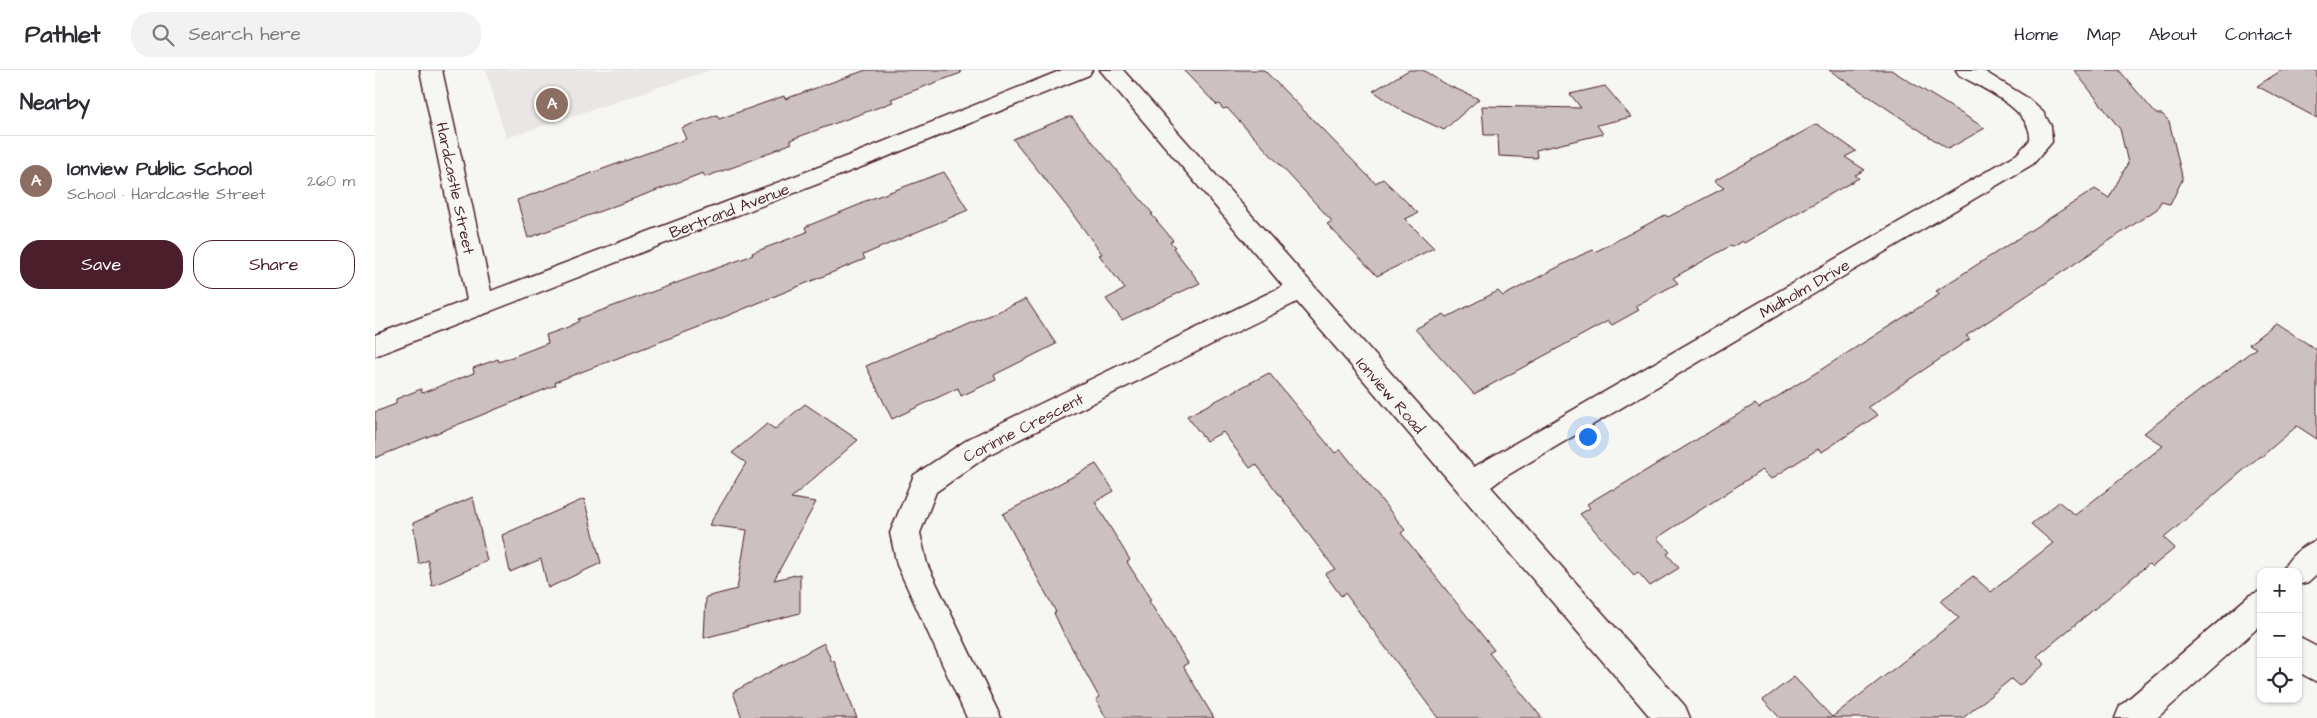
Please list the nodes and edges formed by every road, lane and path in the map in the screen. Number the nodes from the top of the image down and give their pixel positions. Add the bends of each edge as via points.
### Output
1 (431, 70) edge
2 (1081, 70) edge
3 (1111, 70) edge
4 (1967, 70) edge
5 (1300, 289) junction
6 (481, 305) junction
7 (375, 346) edge
8 (1470, 486) junction
9 (2317, 554) edge
10 (2301, 568) edge
11 (2256, 616) edge
12 (2302, 655) edge
13 (2317, 666) edge
14 (984, 718) edge
15 (1673, 718) edge
16 (2132, 718) edge

1 - 6 street, Hardcastle Street
2 - 6 street, Bertrand Avenue via 861,159
3 - 5 street, Ionview Road
4 - 8 street, Midholm Drive via 2024,107 2040,126 2041,142 2025,159 1493,469
5 - 8 street, Ionview Road
5 - 14 street, Corinne Crescent via 980,446 923,484 905,533 912,565
6 - 7 street, Bertrand Avenue
8 - 15 street, Ionview Road
9 - 10 street
11 - 16 street
12 - 13 street

